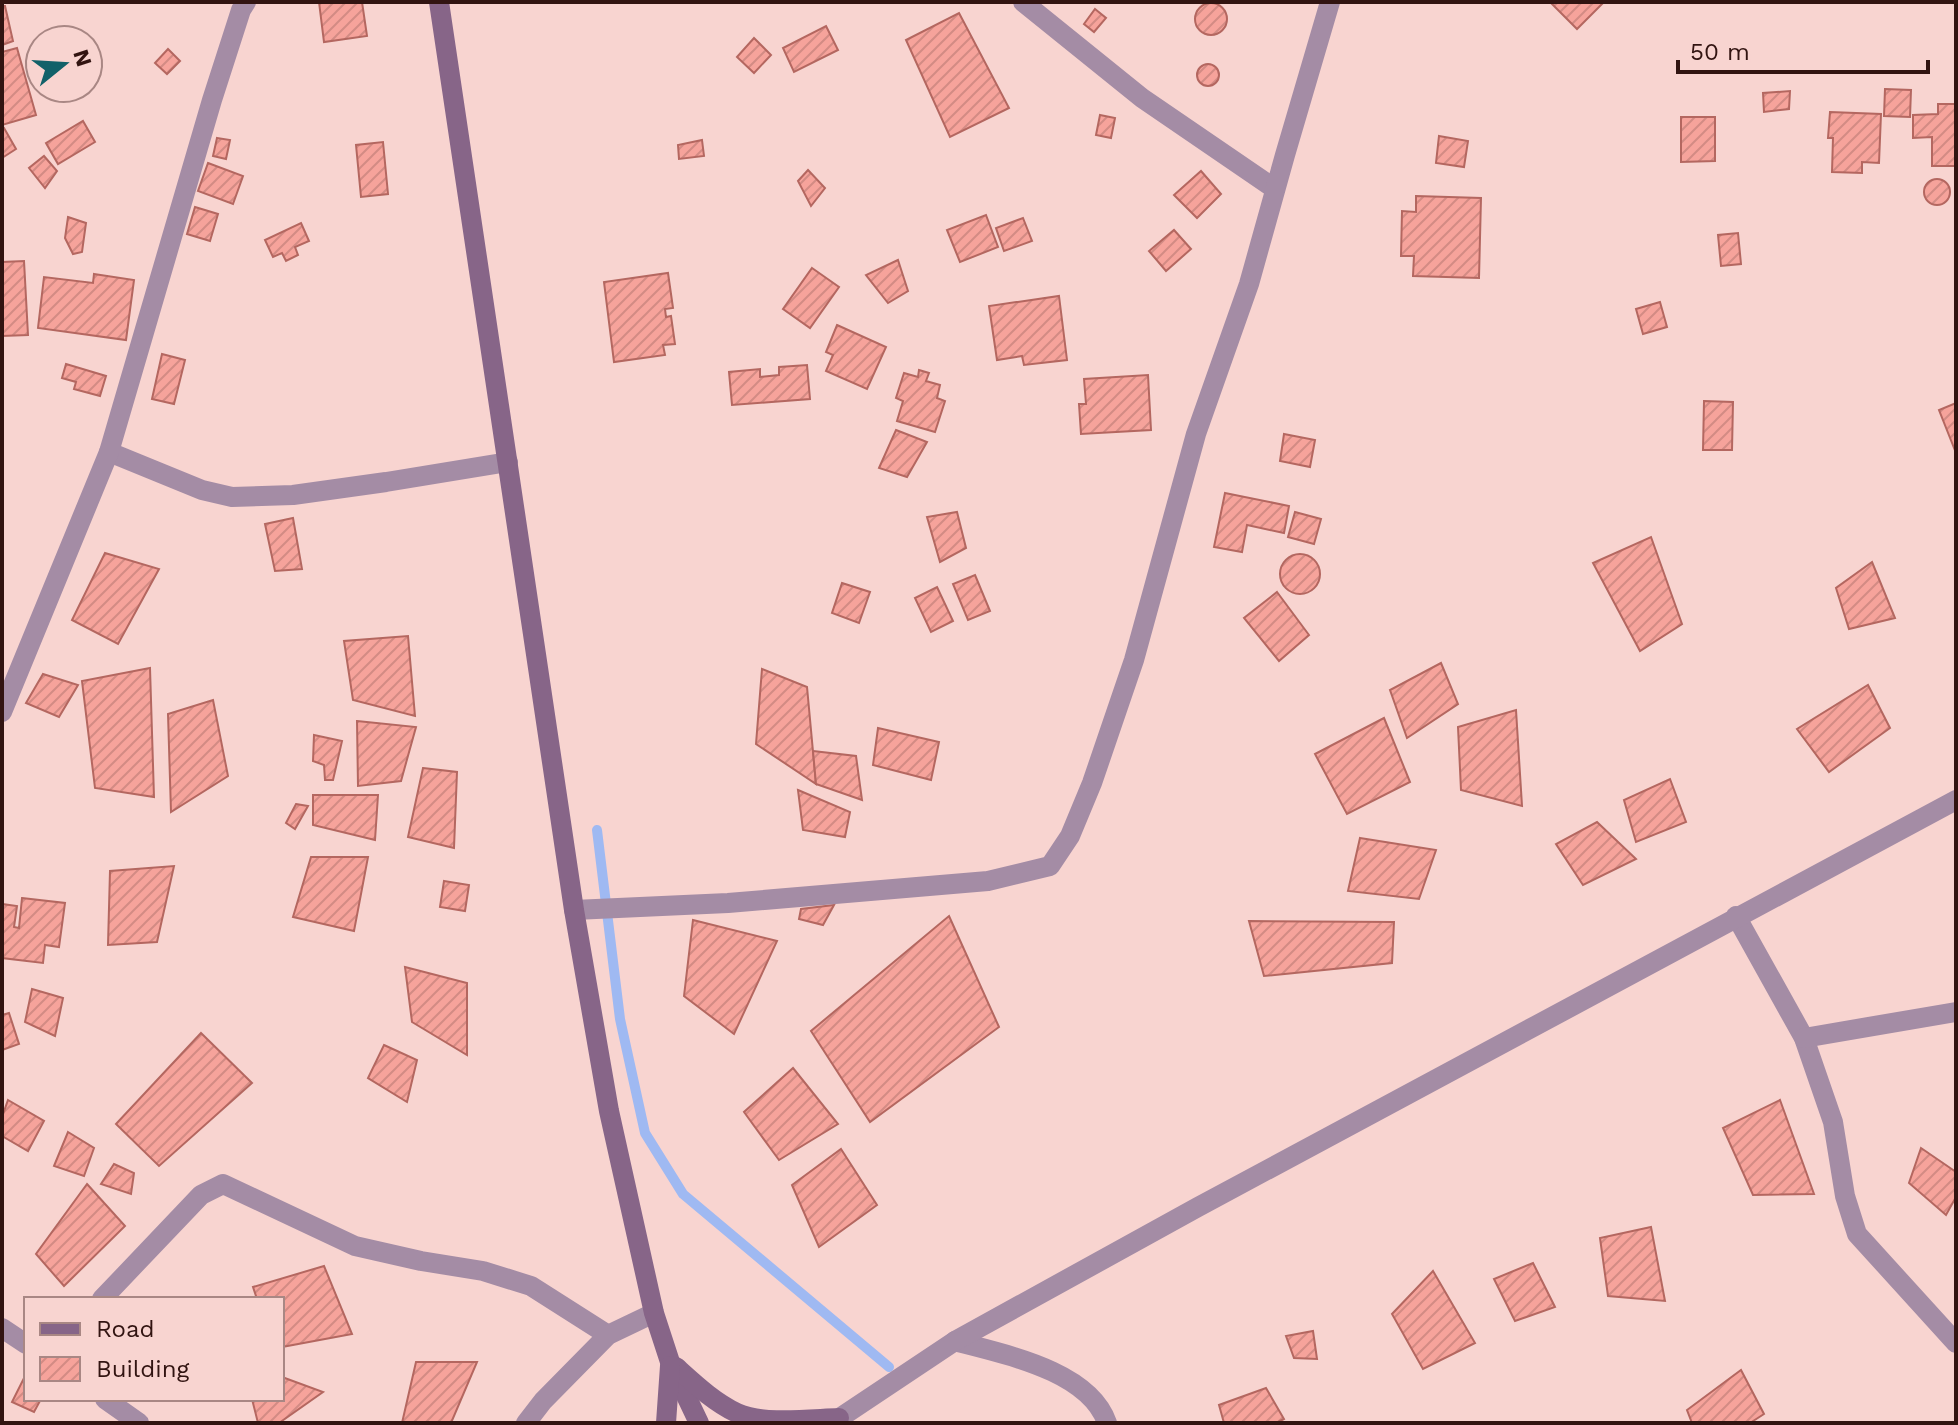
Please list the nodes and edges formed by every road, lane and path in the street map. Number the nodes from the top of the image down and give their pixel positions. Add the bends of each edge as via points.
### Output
1 (246, 2) edge
2 (439, 2) edge
3 (1023, 2) edge
4 (1330, 2) edge
5 (1275, 189) junction
6 (109, 452) junction
7 (508, 462) junction
8 (2, 712) edge
9 (1956, 800) edge
10 (574, 910) junction
11 (1736, 916) junction
12 (1956, 1012) edge
13 (1804, 1038) junction
14 (104, 1297) edge
15 (654, 1313) junction
16 (2, 1328) edge
17 (608, 1335) junction
18 (955, 1341) junction
19 (24, 1343) edge
20 (1956, 1343) edge
21 (670, 1362) junction
22 (108, 1401) edge
23 (835, 1421) edge
24 (139, 1423) edge
25 (526, 1423) edge
26 (666, 1423) edge
27 (699, 1423) edge
28 (1107, 1423) edge

1 - 6 street
2 - 7 street
3 - 5 street via 1142,98
4 - 5 street
5 - 10 street via 1249,284 1196,434 1134,660 1092,783 1070,836 1050,866 988,881
6 - 7 street via 232,497 293,495
6 - 8 street
7 - 10 street
9 - 11 street
10 - 15 street via 609,1111
11 - 13 street
11 - 18 street
12 - 13 street
13 - 20 street via 1833,1122 1857,1234
14 - 17 street via 201,1195 223,1184 355,1246 531,1286
15 - 17 street
15 - 21 street
16 - 19 street
17 - 25 street
18 - 23 street
18 - 28 street via 1034,1362 1079,1387 1103,1411
21 - 23 street via 740,1415
21 - 26 street
21 - 27 street
22 - 24 street

